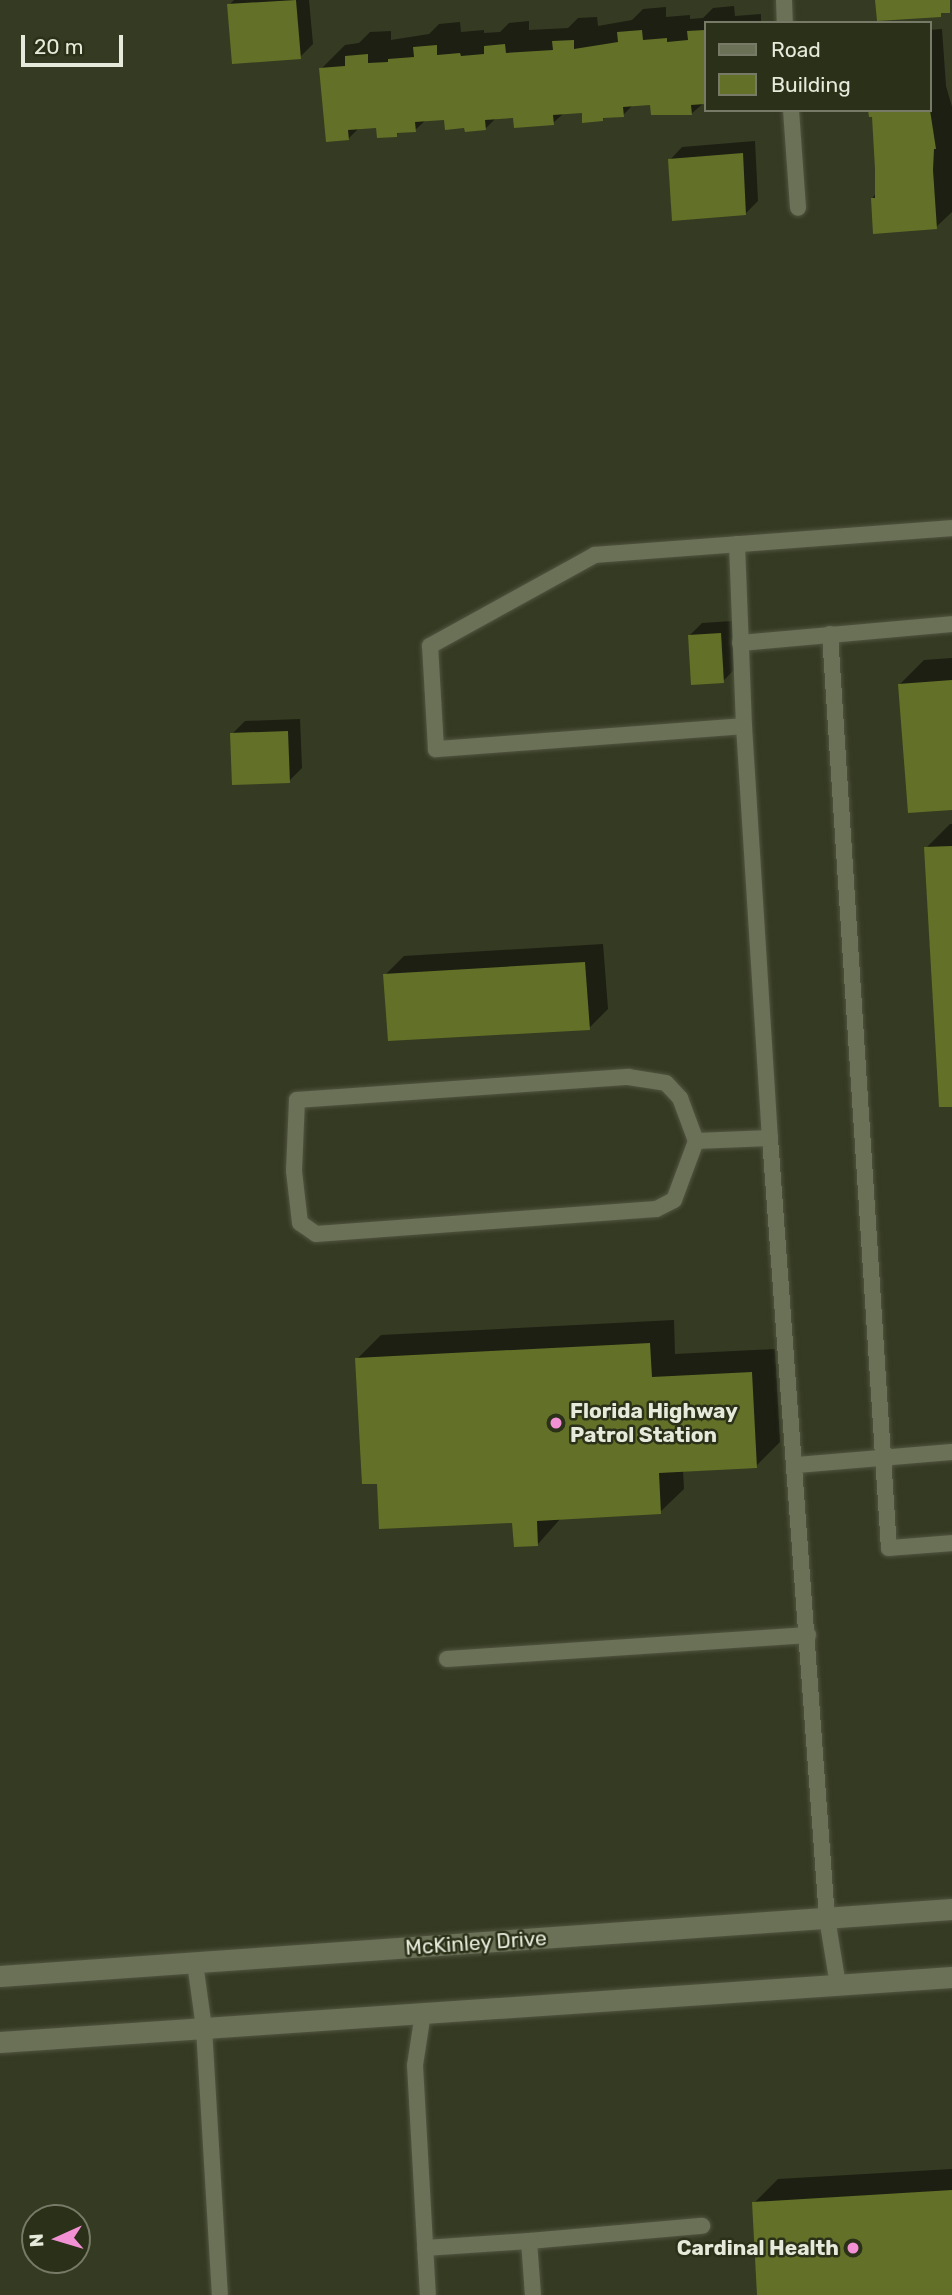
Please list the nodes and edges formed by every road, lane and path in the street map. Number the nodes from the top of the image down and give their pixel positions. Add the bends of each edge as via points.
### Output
1 (784, 0) edge
2 (785, 21) edge
3 (791, 112) edge
4 (798, 208) dead end
5 (952, 528) edge
6 (737, 544) junction
7 (952, 624) edge
8 (830, 634) junction
9 (740, 643) junction
10 (744, 726) junction
11 (769, 1138) junction
12 (696, 1142) junction
13 (952, 1452) edge
14 (883, 1458) junction
15 (796, 1465) junction
16 (952, 1543) edge
17 (808, 1635) junction
18 (447, 1659) dead end
19 (952, 1909) edge
20 (827, 1918) junction
21 (195, 1963) junction
22 (0, 1976) edge
23 (952, 1977) edge
24 (838, 1984) junction
25 (423, 2013) junction
26 (204, 2028) junction
27 (0, 2042) edge
28 (702, 2226) dead end
29 (529, 2241) junction
30 (425, 2248) junction
31 (220, 2295) edge
32 (428, 2295) edge
33 (533, 2295) edge

1 - 2 lane
3 - 4 lane
5 - 6 lane
6 - 9 lane
6 - 10 lane via 595,555 430,646 436,749
7 - 8 lane
8 - 9 lane
8 - 14 lane
9 - 10 lane
10 - 11 lane
11 - 12 lane
11 - 15 lane
12 - 12 lane via 680,1098 666,1083 628,1077 296,1100 293,1171 300,1223 316,1234 656,1209 674,1200
13 - 14 lane
14 - 15 lane
14 - 16 lane via 889,1548
15 - 17 lane
17 - 18 lane
17 - 20 lane
19 - 20 main road, McKinley Drive
20 - 21 main road, McKinley Drive
20 - 24 lane
21 - 22 main road, McKinley Drive
21 - 26 lane
23 - 24 main road
24 - 25 main road
25 - 26 main road
25 - 30 lane via 415,2065
26 - 27 main road
26 - 31 lane
28 - 29 lane
29 - 30 lane
29 - 33 lane
30 - 32 lane

